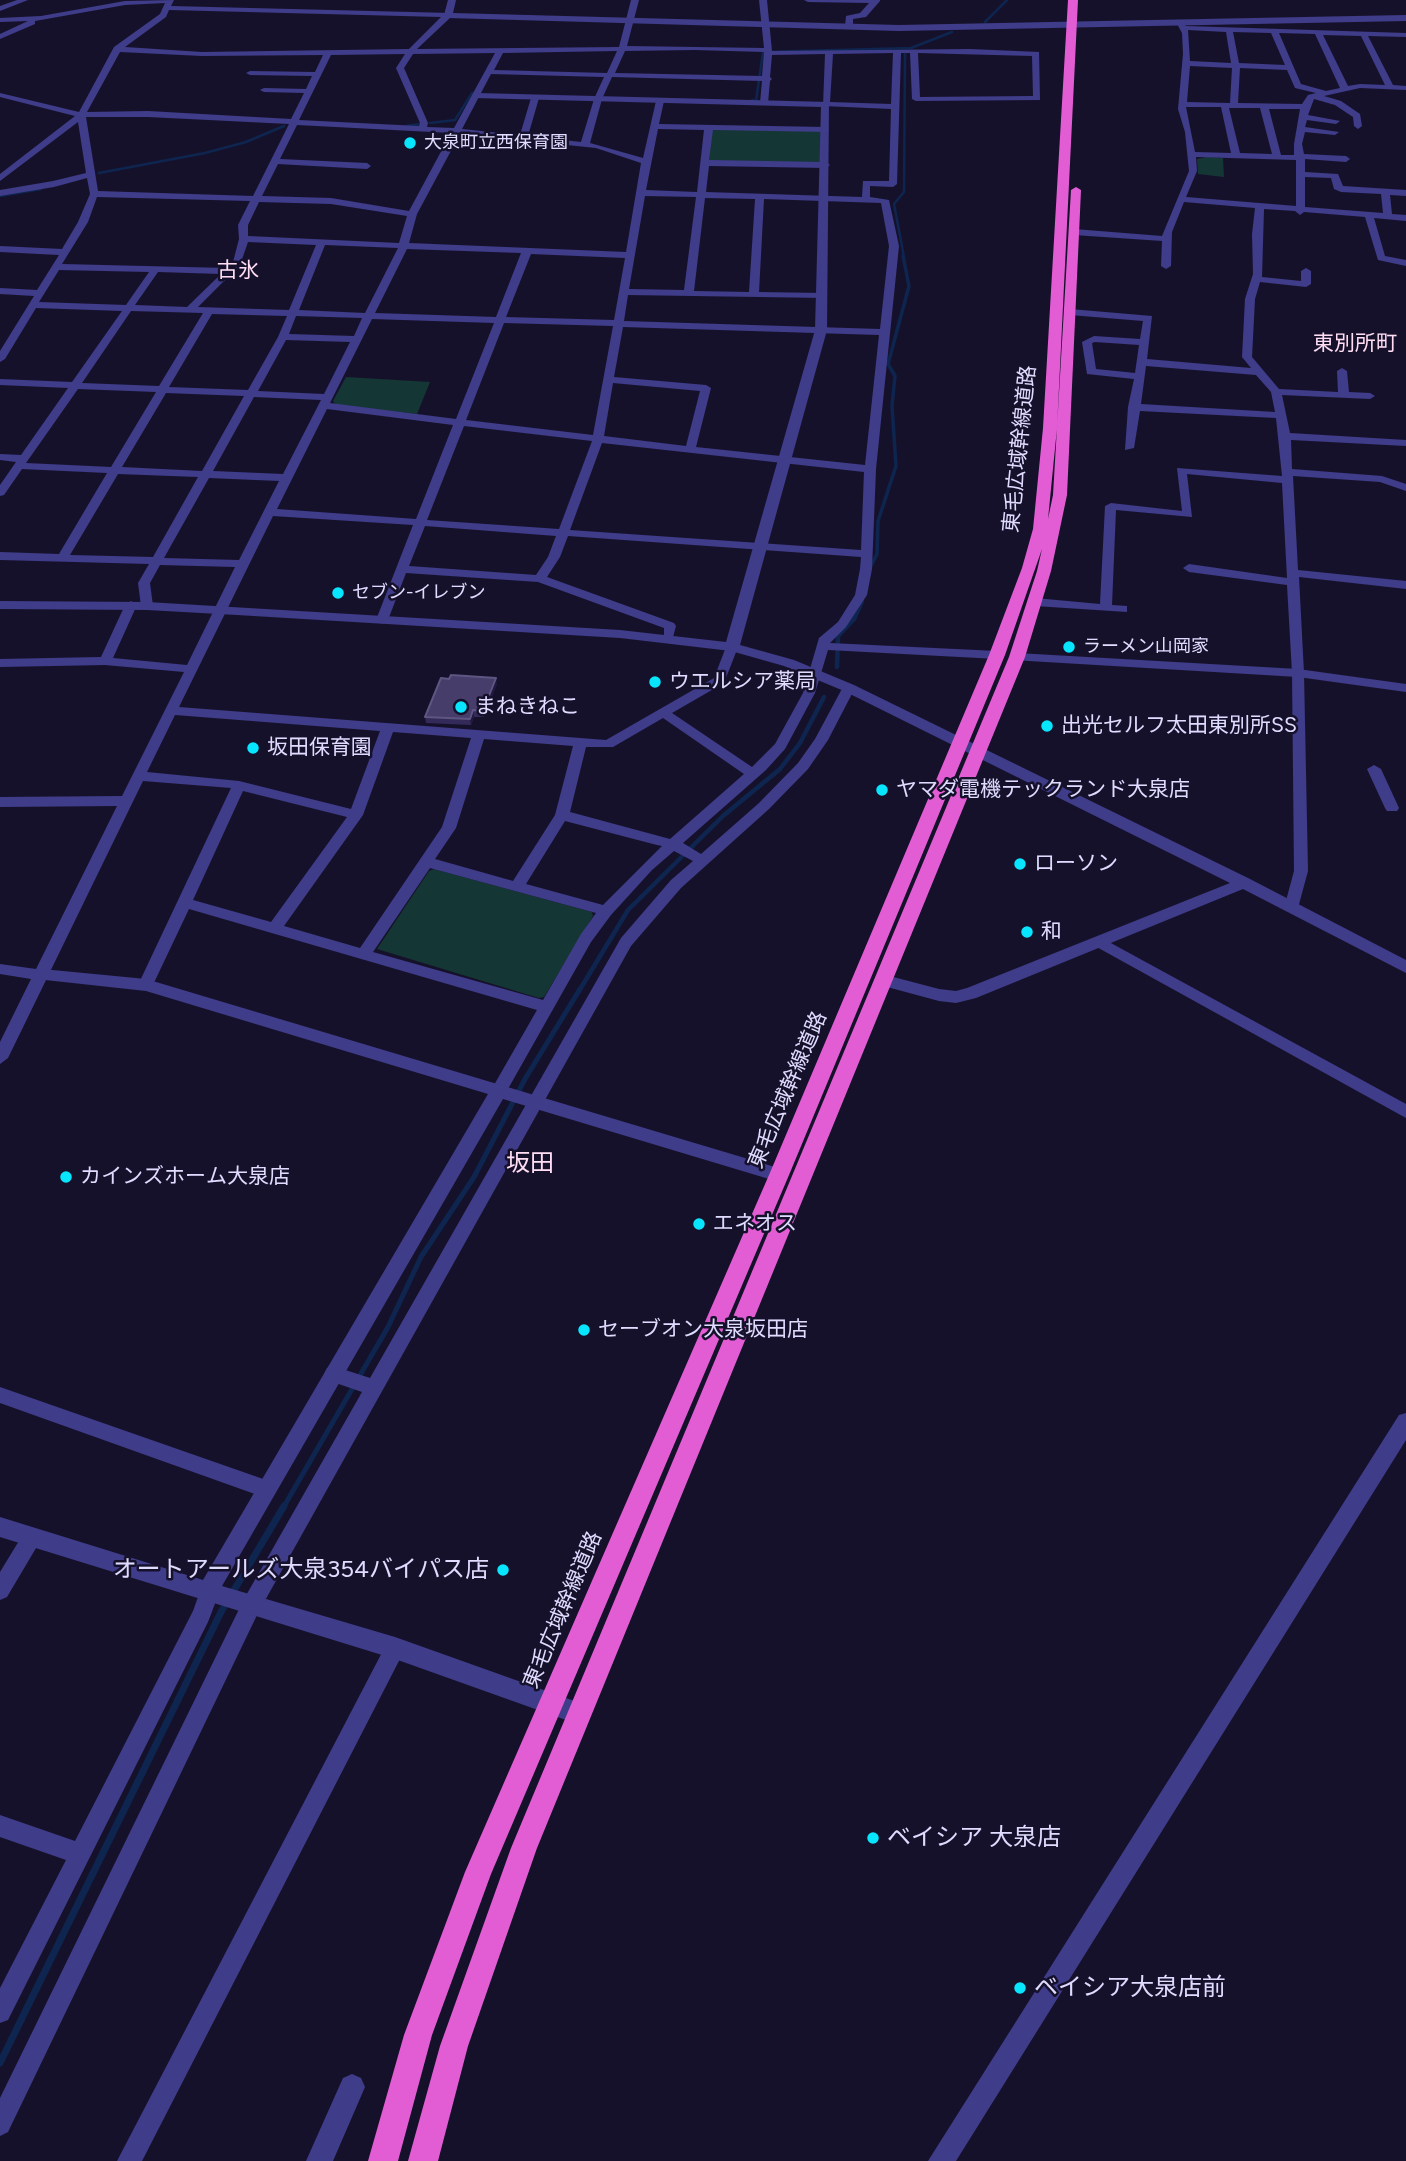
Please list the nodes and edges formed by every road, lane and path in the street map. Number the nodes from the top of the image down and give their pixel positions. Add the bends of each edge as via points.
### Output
1 (24, 0) edge
2 (295, 0) edge
3 (452, 0) edge
4 (635, 0) edge
5 (763, 0) edge
6 (808, 0) edge
7 (825, 0) edge
8 (1073, 0) edge
9 (1084, 0) edge
10 (122, 1) edge
11 (876, 1) edge
12 (168, 3) edge
13 (0, 9) edge
14 (289, 10) junction
15 (448, 15) junction
16 (41, 18) junction
17 (1406, 18) edge
18 (0, 20) edge
19 (630, 20) junction
20 (1077, 23) junction
21 (764, 24) junction
22 (1182, 25) junction
23 (849, 27) junction
24 (1229, 29) junction
25 (1274, 31) junction
26 (1318, 32) junction
27 (1363, 33) junction
28 (1406, 35) edge
29 (0, 37) edge
30 (117, 49) junction
31 (622, 49) junction
32 (412, 50) junction
33 (328, 51) junction
34 (500, 51) junction
35 (829, 51) junction
36 (897, 51) junction
37 (914, 51) junction
38 (768, 52) junction
39 (1185, 63) junction
40 (1236, 65) junction
41 (1290, 68) junction
42 (490, 72) junction
43 (250, 73) dead end
44 (316, 74) junction
45 (608, 75) junction
46 (768, 79) junction
47 (1390, 87) junction
48 (1406, 88) edge
49 (1345, 89) junction
50 (264, 90) dead end
51 (308, 91) junction
52 (0, 95) edge
53 (1319, 95) junction
54 (477, 96) junction
55 (535, 98) junction
56 (598, 99) junction
57 (660, 101) junction
58 (764, 103) junction
59 (826, 104) junction
60 (1183, 104) junction
61 (1224, 104) junction
62 (1234, 105) junction
63 (1264, 106) junction
64 (896, 107) junction
65 (1305, 107) junction
66 (81, 115) junction
67 (1303, 117) junction
68 (1336, 121) dead end
69 (292, 123) junction
70 (655, 126) junction
71 (1357, 126) dead end
72 (709, 127) junction
73 (422, 129) junction
74 (1300, 129) junction
75 (825, 130) junction
76 (457, 131) junction
77 (1335, 132) dead end
78 (523, 138) junction
79 (585, 144) junction
80 (1192, 154) junction
81 (1236, 156) junction
82 (1277, 157) junction
83 (1298, 157) junction
84 (1346, 159) dead end
85 (274, 161) junction
86 (646, 162) junction
87 (705, 163) junction
88 (826, 165) junction
89 (367, 166) dead end
90 (91, 174) junction
91 (1301, 174) junction
92 (0, 178) edge
93 (1385, 192) junction
94 (0, 193) edge
95 (642, 193) junction
96 (1406, 193) edge
97 (94, 194) junction
98 (703, 194) junction
99 (760, 196) junction
100 (825, 197) junction
101 (258, 198) junction
102 (866, 198) junction
103 (1180, 200) junction
104 (1260, 208) junction
105 (1300, 212) junction
106 (412, 214) junction
107 (1369, 216) junction
108 (1388, 217) junction
109 (1406, 218) edge
110 (1074, 232) junction
111 (244, 239) junction
112 (1167, 239) junction
113 (321, 243) junction
114 (405, 245) junction
115 (0, 249) edge
116 (527, 251) junction
117 (65, 252) junction
118 (631, 255) junction
119 (1406, 263) edge
120 (1166, 266) dead end
121 (57, 267) junction
122 (155, 270) junction
123 (230, 271) junction
124 (1306, 271) dead end
125 (1257, 279) junction
126 (0, 291) edge
127 (623, 292) junction
128 (39, 293) junction
129 (690, 293) junction
130 (754, 295) junction
131 (822, 296) junction
132 (33, 305) junction
133 (131, 308) junction
134 (190, 310) junction
135 (209, 311) junction
136 (1070, 312) junction
137 (293, 314) junction
138 (369, 317) junction
139 (501, 321) junction
140 (618, 325) junction
141 (821, 330) junction
142 (885, 332) junction
143 (283, 337) junction
144 (358, 340) junction
145 (1145, 342) junction
146 (0, 359) edge
147 (1141, 362) junction
148 (1342, 371) dead end
149 (1258, 372) junction
150 (1138, 376) junction
151 (610, 380) junction
152 (0, 382) edge
153 (74, 386) junction
154 (164, 389) junction
155 (1276, 392) junction
156 (253, 393) junction
157 (1344, 395) junction
158 (1370, 396) dead end
159 (327, 401) junction
160 (1133, 407) junction
161 (1280, 415) junction
162 (461, 423) junction
163 (1284, 436) junction
164 (598, 440) junction
165 (1406, 443) edge
166 (1129, 448) dead end
167 (691, 450) junction
168 (0, 457) edge
169 (785, 459) junction
170 (22, 462) junction
171 (870, 469) junction
172 (116, 470) junction
173 (207, 475) junction
174 (1287, 476) junction
175 (288, 478) junction
176 (1406, 488) edge
177 (0, 494) edge
178 (271, 512) junction
179 (421, 523) junction
180 (562, 532) junction
181 (761, 545) junction
182 (867, 554) junction
183 (0, 556) edge
184 (63, 557) junction
185 (158, 560) junction
186 (243, 564) junction
187 (403, 569) junction
188 (1189, 569) dead end
189 (1292, 577) junction
190 (540, 579) junction
191 (1406, 585) edge
192 (1035, 602) junction
193 (0, 605) edge
194 (131, 606) junction
195 (146, 606) junction
196 (1105, 608) junction
197 (1123, 609) dead end
198 (222, 610) junction
199 (382, 620) junction
200 (668, 638) junction
201 (824, 646) junction
202 (732, 647) junction
203 (998, 656) junction
204 (1017, 657) junction
205 (105, 661) junction
206 (2, 666) edge
207 (192, 669) junction
208 (1298, 673) junction
209 (816, 674) junction
210 (849, 688) junction
211 (1406, 688) edge
212 (172, 711) junction
213 (665, 714) junction
214 (388, 728) junction
215 (479, 735) junction
216 (580, 743) junction
217 (970, 748) junction
218 (1374, 769) dead end
219 (754, 774) junction
220 (139, 776) junction
221 (239, 785) junction
222 (127, 801) junction
223 (0, 803) edge
224 (1392, 808) dead end
225 (356, 815) junction
226 (562, 815) junction
227 (672, 845) junction
228 (701, 860) junction
229 (427, 862) junction
230 (1244, 883) junction
231 (517, 886) junction
232 (183, 902) junction
233 (1291, 908) junction
234 (606, 911) junction
235 (275, 928) junction
236 (1098, 941) junction
237 (364, 954) junction
238 (1406, 967) edge
239 (0, 969) edge
240 (42, 975) junction
241 (882, 980) junction
242 (146, 985) junction
243 (546, 1007) junction
244 (0, 1058) edge
245 (498, 1091) junction
246 (536, 1102) junction
247 (1406, 1112) edge
248 (779, 1175) junction
249 (333, 1374) junction
250 (376, 1388) junction
251 (0, 1395) edge
252 (1406, 1422) edge
253 (266, 1489) junction
254 (0, 1527) edge
255 (32, 1537) junction
256 (0, 1590) edge
257 (209, 1593) junction
258 (251, 1606) junction
259 (395, 1648) junction
260 (550, 1703) junction
261 (580, 1714) junction
262 (0, 1826) edge
263 (80, 1854) junction
264 (0, 2012) edge
265 (352, 2087) dead end
266 (0, 2124) edge
267 (128, 2161) edge
268 (319, 2161) edge
269 (383, 2161) edge
270 (422, 2161) edge
271 (941, 2161) edge

1 - 13 street
2 - 14 street
3 - 15 street
4 - 19 street
5 - 21 street
6 - 7 street
7 - 11 street
8 - 20 highway, 東毛広域幹線道路
9 - 20 highway, 東毛広域幹線道路
10 - 12 street
10 - 16 street
11 - 23 street via 863,15 849,18
12 - 14 street
12 - 30 street via 163,15
14 - 15 street
15 - 19 street
15 - 32 street
16 - 18 street
16 - 29 street
17 - 22 street
19 - 21 street
19 - 31 street
20 - 22 street
20 - 23 street
20 - 110 highway, 東毛広域幹線道路
20 - 203 highway, 東毛広域幹線道路 via 1040,529
21 - 23 street
21 - 38 street
22 - 24 street
22 - 39 street
24 - 25 street
24 - 40 street
25 - 26 street
25 - 41 street
26 - 27 street
26 - 49 street
27 - 28 street
27 - 47 street
30 - 33 street via 202,54
30 - 66 street
31 - 34 street
31 - 38 street
31 - 45 street
32 - 33 street
32 - 34 street
32 - 73 street via 400,68 424,123
33 - 44 street
34 - 42 street
35 - 36 street
35 - 38 street
35 - 59 street
36 - 37 street
36 - 64 street
37 - 37 street via 1036,54 1037,98 916,99
38 - 46 street
39 - 40 street
39 - 60 street
40 - 41 street
40 - 62 street
41 - 53 street via 1299,87
42 - 45 street
42 - 54 street
43 - 44 street
44 - 51 street
45 - 46 street
45 - 56 street
46 - 58 street
47 - 48 street
47 - 49 street
49 - 53 street
50 - 51 street
51 - 69 street
52 - 66 street
53 - 65 street
53 - 71 street via 1357,116
54 - 55 street
54 - 76 street
55 - 56 street
55 - 78 street
56 - 57 street
56 - 79 street
57 - 58 street
57 - 70 street
58 - 59 street
59 - 64 street
59 - 75 street
60 - 61 street
60 - 80 street
61 - 62 street
61 - 81 street
62 - 63 street
63 - 65 street
63 - 82 street
64 - 102 street via 893,184 866,183
65 - 67 street
66 - 69 street via 148,114
66 - 90 street
66 - 92 street
67 - 68 street
67 - 74 street
69 - 73 street
69 - 85 street
70 - 72 street
70 - 86 street
72 - 75 street
72 - 87 street
73 - 76 street
74 - 77 street
74 - 83 street
75 - 88 street
76 - 78 street
76 - 106 street
78 - 79 street
79 - 86 street
80 - 81 street
80 - 103 street via 1191,177
81 - 82 street
82 - 83 street
83 - 84 street
83 - 91 street
85 - 89 street
85 - 101 street
86 - 95 street
87 - 88 street
87 - 98 street
88 - 100 street
90 - 94 street
90 - 97 street
91 - 93 street via 1335,176 1341,189
91 - 105 street
93 - 96 street
93 - 108 street
95 - 98 street
95 - 118 street
97 - 101 street
97 - 117 street
98 - 99 street
98 - 129 street
99 - 100 street
99 - 130 street
100 - 102 street
100 - 131 street
101 - 106 street via 331,201
101 - 111 street via 243,225
102 - 142 street via 885,200 894,246
103 - 104 street
103 - 112 street
104 - 105 street
104 - 125 street
105 - 107 street
106 - 114 street
107 - 108 street
107 - 119 street via 1381,258
108 - 109 street
110 - 112 street
110 - 136 highway, 東毛広域幹線道路
111 - 113 street
111 - 123 street
112 - 120 street
113 - 114 street
113 - 137 street
114 - 116 street
114 - 138 street
115 - 117 street
116 - 118 street
116 - 139 street
117 - 121 street
118 - 127 street
121 - 122 street
121 - 128 street
122 - 123 street
122 - 133 street
123 - 134 street
124 - 125 street via 1306,284
125 - 149 street via 1250,299 1247,357
126 - 128 street
127 - 129 street
127 - 140 street
128 - 132 street
129 - 130 street
130 - 131 street
131 - 141 street
132 - 133 street
132 - 146 street
133 - 134 street
133 - 153 street
134 - 135 street
135 - 137 street
135 - 154 street
136 - 145 street via 1148,318
136 - 192 highway, 東毛広域幹線道路 via 1060,495
137 - 138 street
137 - 143 street
138 - 139 street
138 - 144 street
139 - 140 street
139 - 162 street
140 - 141 street
140 - 151 street
141 - 142 street
141 - 169 street
142 - 171 street
143 - 144 street
143 - 156 street
144 - 159 street
145 - 147 street
145 - 150 street via 1087,342 1091,372
147 - 149 street
147 - 150 street
148 - 157 street
149 - 155 street
150 - 160 street
151 - 164 street
151 - 167 street via 706,388
152 - 153 street
153 - 154 street
153 - 170 street
154 - 156 street
154 - 172 street
155 - 157 street
155 - 161 street
156 - 159 street
156 - 173 street
157 - 158 street
159 - 162 street
159 - 175 street
160 - 161 street
160 - 166 street
161 - 163 street
162 - 164 street
162 - 179 street
163 - 165 street
163 - 174 street
164 - 167 street
164 - 180 street
167 - 169 street
168 - 170 street
169 - 171 street
169 - 181 street
170 - 172 street
170 - 177 street
171 - 182 street
172 - 173 street
172 - 184 street
173 - 175 street
173 - 185 street
174 - 176 street via 1382,480
174 - 189 street
174 - 196 street via 1181,470 1188,515 1111,506
175 - 178 street
178 - 179 street
178 - 186 street
179 - 180 street
179 - 187 street
180 - 181 street
180 - 190 street
181 - 182 street
181 - 202 street
182 - 201 street via 861,595 842,624 825,638
183 - 184 street
184 - 185 street
185 - 186 street
185 - 195 street via 144,583
186 - 198 street
187 - 190 street
187 - 199 street
188 - 189 street
189 - 191 street
189 - 208 street
190 - 200 street via 670,626
192 - 196 street
192 - 204 highway, 東毛広域幹線道路
193 - 194 street
194 - 195 street
194 - 205 street
195 - 198 street
196 - 197 street
198 - 199 street
198 - 207 street
199 - 200 street
200 - 202 street
201 - 203 street
201 - 209 street
202 - 209 street
202 - 213 street via 720,680
203 - 217 highway, 東毛広域幹線道路
204 - 208 street
204 - 217 highway, 東毛広域幹線道路
205 - 206 street
205 - 207 street
207 - 212 street
208 - 211 street
208 - 233 street via 1301,871
209 - 210 street
209 - 219 street via 780,746
210 - 217 street
210 - 228 street via 803,766
212 - 214 street
212 - 220 street
213 - 216 street via 615,742
213 - 219 street
214 - 215 street
214 - 225 street
215 - 216 street
215 - 229 street via 449,828
216 - 226 street
217 - 230 street
217 - 241 highway, 東毛広域幹線道路
217 - 248 highway, 東毛広域幹線道路
218 - 224 street
219 - 227 street
220 - 221 street
220 - 222 street
221 - 225 street
221 - 232 street
222 - 223 street
222 - 240 street
225 - 235 street
226 - 227 street
226 - 231 street
227 - 228 street
227 - 234 street via 625,887
228 - 246 street via 651,910 626,943
229 - 231 street
229 - 237 street
230 - 233 street
230 - 236 street
231 - 234 street
232 - 235 street
232 - 242 street
233 - 238 street
234 - 243 street
235 - 237 street
236 - 241 street via 956,998
236 - 247 street
237 - 243 street
239 - 240 street
240 - 242 street
240 - 244 street
241 - 261 highway, 東毛広域幹線道路
242 - 245 street
243 - 245 street
245 - 246 street
245 - 249 street
246 - 248 street
246 - 250 street
248 - 260 highway, 東毛広域幹線道路
249 - 250 street
249 - 253 street
250 - 258 street
251 - 253 street
252 - 271 street
253 - 257 street
254 - 255 street
255 - 256 street
255 - 257 street
257 - 258 street
257 - 263 street
258 - 259 street
258 - 266 street
259 - 260 street
259 - 267 street
260 - 261 street
260 - 269 highway, 東毛広域幹線道路 via 458,1922 418,2035
261 - 270 highway, 東毛広域幹線道路 via 484,1959
262 - 263 street
263 - 264 street
265 - 268 street

